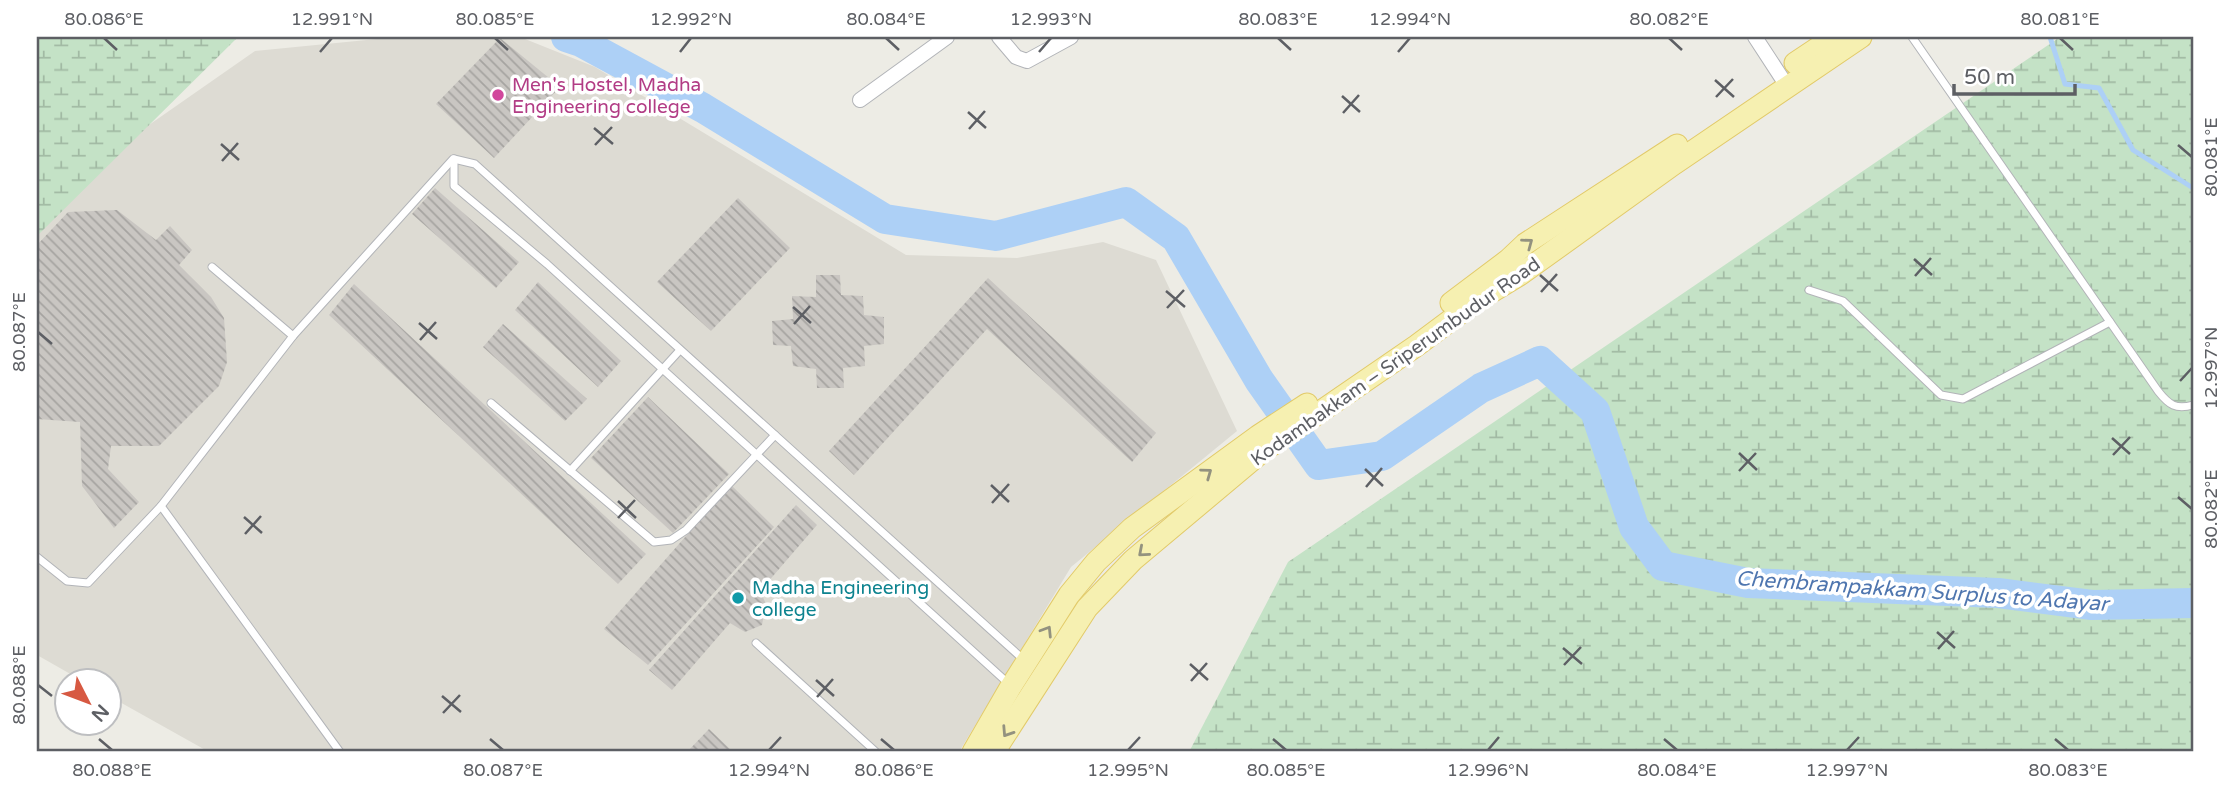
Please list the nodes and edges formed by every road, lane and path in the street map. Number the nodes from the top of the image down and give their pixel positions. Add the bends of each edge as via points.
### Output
1 (947, 37) edge
2 (999, 37) edge
3 (1071, 37) edge
4 (1755, 37) edge
5 (1834, 37) edge
6 (1861, 37) edge
7 (1912, 37) edge
8 (1783, 80) junction
9 (860, 100) dead end
10 (453, 159) junction
11 (212, 267) dead end
12 (1809, 290) dead end
13 (2110, 322) junction
14 (293, 335) junction
15 (680, 350) junction
16 (664, 369) junction
17 (491, 403) dead end
18 (2193, 405) edge
19 (1290, 423) junction
20 (775, 435) junction
21 (758, 454) junction
22 (570, 471) junction
23 (161, 506) junction
24 (37, 557) edge
25 (756, 643) dead end
26 (1027, 662) junction
27 (1043, 677) junction
28 (1012, 686) junction
29 (1027, 700) junction
30 (340, 752) edge
31 (876, 752) edge
32 (973, 752) edge
33 (994, 752) edge

1 - 9 street
2 - 3 street via 1016,57 1027,61
4 - 8 street
5 - 8 main road, Kodambakkam – Sriperumbudur Road
6 - 8 main road, Kodambakkam – Sriperumbudur Road
7 - 13 lane
8 - 19 main road, Kodambakkam – Sriperumbudur Road via 1525,244
10 - 14 lane
10 - 15 lane via 475,164
10 - 16 lane via 454,186
11 - 14 lane
12 - 13 lane via 1843,301 1941,395 1952,398 1963,398
13 - 18 lane via 2168,403 2176,408
14 - 23 lane
15 - 16 lane
15 - 20 lane
16 - 21 lane
16 - 22 lane
17 - 22 lane
26 -> 19 main road, Kodambakkam – Sriperumbudur Road via 1069,596 1112,546
19 -> 27 main road, Kodambakkam – Sriperumbudur Road via 1110,581
20 - 21 lane
20 - 26 lane
21 - 22 lane via 686,530 671,540 654,542
21 - 28 lane
23 - 24 lane via 88,583 67,581
23 - 30 lane
25 - 31 lane
26 - 27 lane
26 - 28 main road, Kodambakkam – Sriperumbudur Road
27 - 29 main road, Kodambakkam – Sriperumbudur Road
28 - 29 lane
28 - 32 main road, Kodambakkam – Sriperumbudur Road
29 -> 33 main road, Kodambakkam – Sriperumbudur Road

